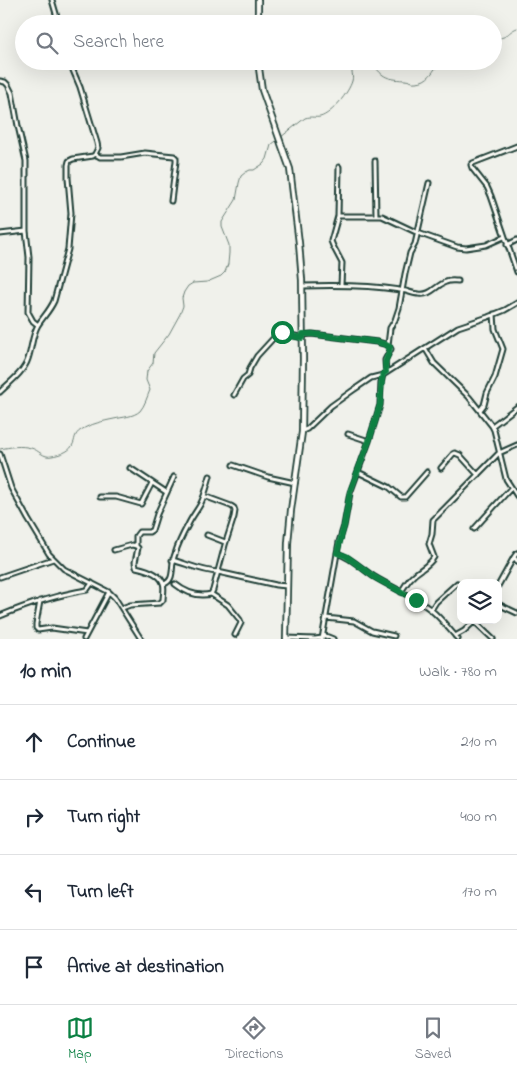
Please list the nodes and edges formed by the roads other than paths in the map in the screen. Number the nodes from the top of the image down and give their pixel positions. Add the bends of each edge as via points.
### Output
1 (52, 0) edge
2 (258, 0) edge
3 (56, 15) edge
4 (258, 15) edge
5 (73, 70) edge
6 (259, 70) edge
7 (0, 81) edge
8 (517, 146) edge
9 (95, 154) junction
10 (376, 161) dead end
11 (339, 167) dead end
12 (429, 183) dead end
13 (171, 200) dead end
14 (338, 216) junction
15 (376, 216) junction
16 (26, 231) junction
17 (418, 232) junction
18 (0, 234) edge
19 (504, 237) junction
20 (517, 240) edge
21 (507, 245) junction
22 (517, 272) edge
23 (458, 281) dead end
24 (340, 285) junction
25 (303, 286) junction
26 (402, 290) junction
27 (517, 303) edge
28 (494, 314) junction
29 (38, 325) junction
30 (303, 337) junction
31 (388, 345) junction
32 (425, 348) junction
33 (384, 373) junction
34 (1, 390) edge
35 (234, 395) dead end
36 (517, 407) edge
37 (480, 410) junction
38 (492, 426) junction
39 (302, 432) junction
40 (348, 434) dead end
41 (369, 441) junction
42 (517, 445) edge
43 (499, 453) junction
44 (0, 455) edge
45 (233, 465) dead end
46 (130, 468) dead end
47 (441, 468) dead end
48 (358, 472) junction
49 (427, 472) dead end
50 (478, 475) junction
51 (210, 476) dead end
52 (174, 477) dead end
53 (152, 483) junction
54 (295, 483) junction
55 (511, 488) junction
56 (166, 492) junction
57 (204, 496) junction
58 (517, 496) edge
59 (100, 497) dead end
60 (474, 529) dead end
61 (207, 535) dead end
62 (225, 542) junction
63 (136, 546) junction
64 (114, 550) dead end
65 (337, 553) junction
66 (517, 553) edge
67 (514, 557) junction
68 (53, 559) junction
69 (172, 560) junction
70 (517, 561) edge
71 (218, 572) junction
72 (0, 577) edge
73 (502, 579) edge
74 (92, 583) junction
75 (457, 583) dead end
76 (164, 584) junction
77 (175, 584) dead end
78 (287, 586) junction
79 (109, 592) junction
80 (401, 592) junction
81 (211, 594) junction
82 (40, 601) junction
83 (502, 606) edge
84 (122, 608) junction
85 (431, 610) junction
86 (517, 614) edge
87 (0, 616) edge
88 (326, 618) junction
89 (471, 624) edge
90 (478, 624) edge
91 (87, 633) junction
92 (235, 635) dead end
93 (394, 636) dead end
94 (322, 637) edge
95 (456, 637) edge
96 (84, 639) edge
97 (141, 639) edge
98 (286, 639) edge
99 (333, 639) edge
100 (493, 639) edge

1 - 3 street
2 - 4 main road
5 - 9 street via 95,135 98,148
6 - 25 main road via 262,90 290,169
7 - 16 street via 8,85 12,93 26,160
8 - 19 street via 471,165 487,187
9 - 13 street via 104,157 145,153 174,156
9 - 29 street via 69,161 72,212 68,249 54,301
10 - 15 street
11 - 14 street
12 - 17 street
14 - 15 street
14 - 24 street via 332,241 342,263
15 - 17 street
16 - 18 street
16 - 29 street via 28,312
17 - 19 street via 466,248 486,245
17 - 26 street
19 - 21 street
20 - 21 street
21 - 22 street
23 - 26 street via 448,280 426,294
24 - 25 street
24 - 26 street
25 - 30 main road
26 - 31 street
27 - 28 street
28 - 32 street via 458,327
28 - 37 street via 495,329 503,349
29 - 34 street via 26,363
30 - 31 street via 312,334
30 - 35 street via 279,332 257,356
30 - 39 main road
31 - 33 street via 390,349
32 - 33 street
32 - 37 street via 434,364
33 - 39 street via 371,378 331,406
33 - 41 street via 380,405
36 - 38 street
37 - 38 street
38 - 43 street
39 - 54 main road
40 - 41 street
41 - 48 street
42 - 43 street
43 - 50 street
43 - 55 street
44 - 68 street via 28,520
45 - 54 street
46 - 53 street
47 - 50 street via 455,453
48 - 49 street via 389,487 401,497 405,497
48 - 65 street via 350,492
50 - 80 street via 433,520 429,544 434,559 414,574
51 - 57 street
52 - 56 street
53 - 56 street
53 - 59 street via 141,504 116,497
54 - 78 main road
55 - 58 street
55 - 60 street
56 - 63 street via 152,530 139,532
57 - 62 street via 234,508
57 - 69 street
61 - 62 street
62 - 71 street
63 - 64 street
63 - 76 street via 136,567 152,572
65 - 80 street
65 - 88 street
66 - 67 street
67 - 70 street
67 - 73 street
68 - 72 street
68 - 74 street via 64,569
69 - 71 street
69 - 76 street via 171,579
71 - 78 street
71 - 81 street
74 - 79 street
74 - 82 street via 86,590
75 - 85 street
76 - 84 street via 160,603
77 - 81 street via 192,593
78 - 98 main road
79 - 84 street
79 - 91 street
80 - 85 street
81 - 92 street via 228,605 240,620
82 - 87 street
82 - 91 street via 38,630 52,628
83 - 86 street
84 - 97 street
85 - 95 street
88 - 93 street via 354,621 372,631
88 - 94 street
89 - 95 street
90 - 100 street
91 - 96 street
94 - 98 street
94 - 99 street

